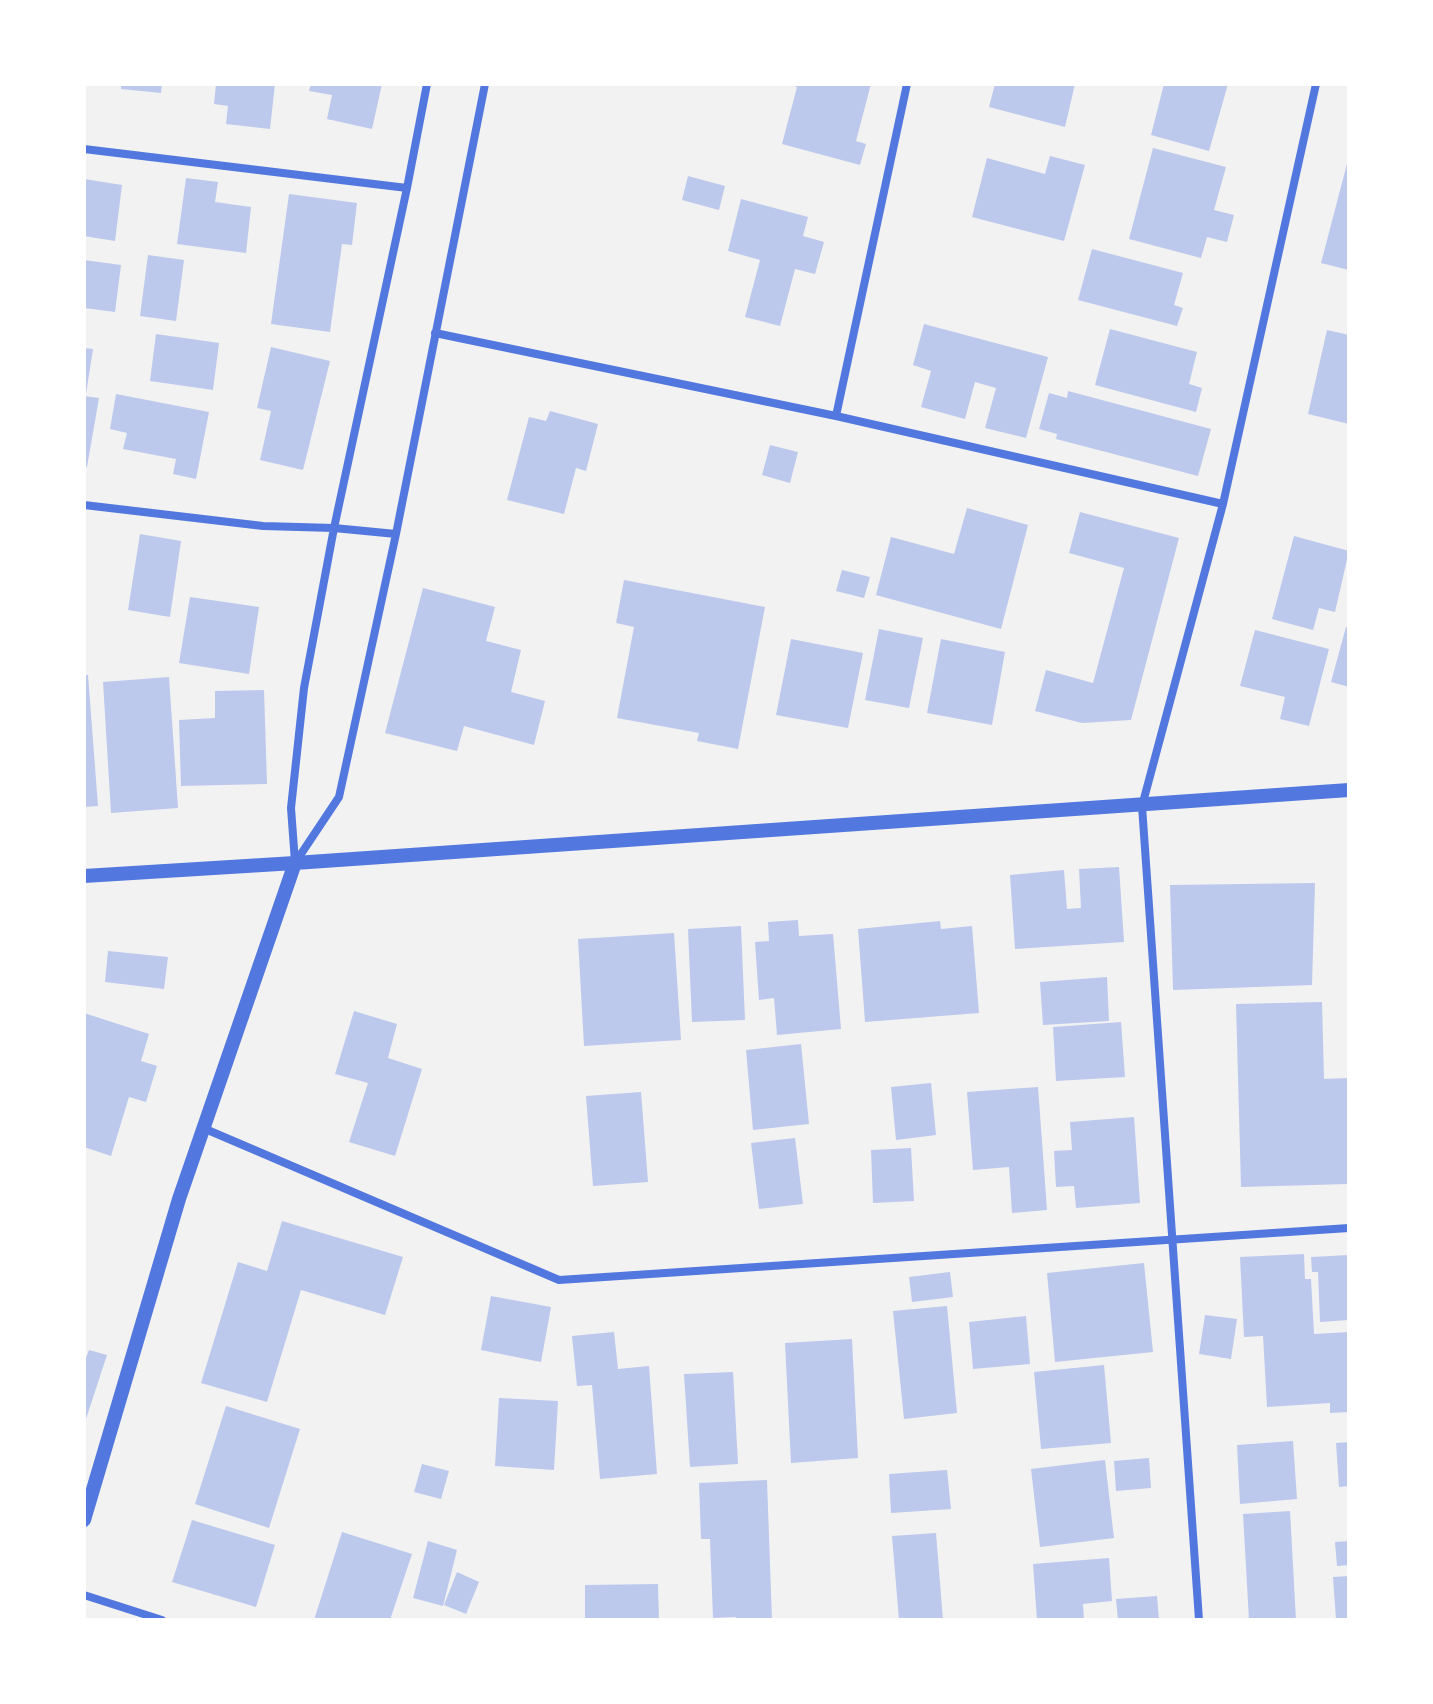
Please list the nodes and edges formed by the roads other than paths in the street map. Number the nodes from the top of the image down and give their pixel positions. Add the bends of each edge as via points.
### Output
1 (427, 84) edge
2 (485, 84) edge
3 (907, 84) edge
4 (1316, 84) edge
5 (84, 149) edge
6 (407, 188) junction
7 (435, 333) junction
8 (836, 416) junction
9 (1223, 504) junction
10 (84, 505) edge
11 (334, 528) junction
12 (396, 534) junction
13 (1349, 790) edge
14 (1142, 806) junction
15 (295, 863) junction
16 (84, 876) edge
17 (203, 1128) junction
18 (1349, 1228) edge
19 (1173, 1240) junction
20 (84, 1520) edge
21 (84, 1595) edge
22 (162, 1620) edge
23 (1199, 1620) edge

1 - 6 street
2 - 7 street
3 - 8 street
4 - 9 street
5 - 6 street
6 - 11 street
7 - 8 street
7 - 12 street
8 - 9 street
9 - 14 street
10 - 11 street via 263,526
11 - 12 street
11 - 15 street via 303,703 291,808
12 - 15 street via 339,797
13 - 14 street
14 - 15 street
14 - 19 street
15 - 16 street
15 - 17 street
17 - 19 street via 559,1280
17 - 20 street
18 - 19 street
19 - 23 street
21 - 22 street

